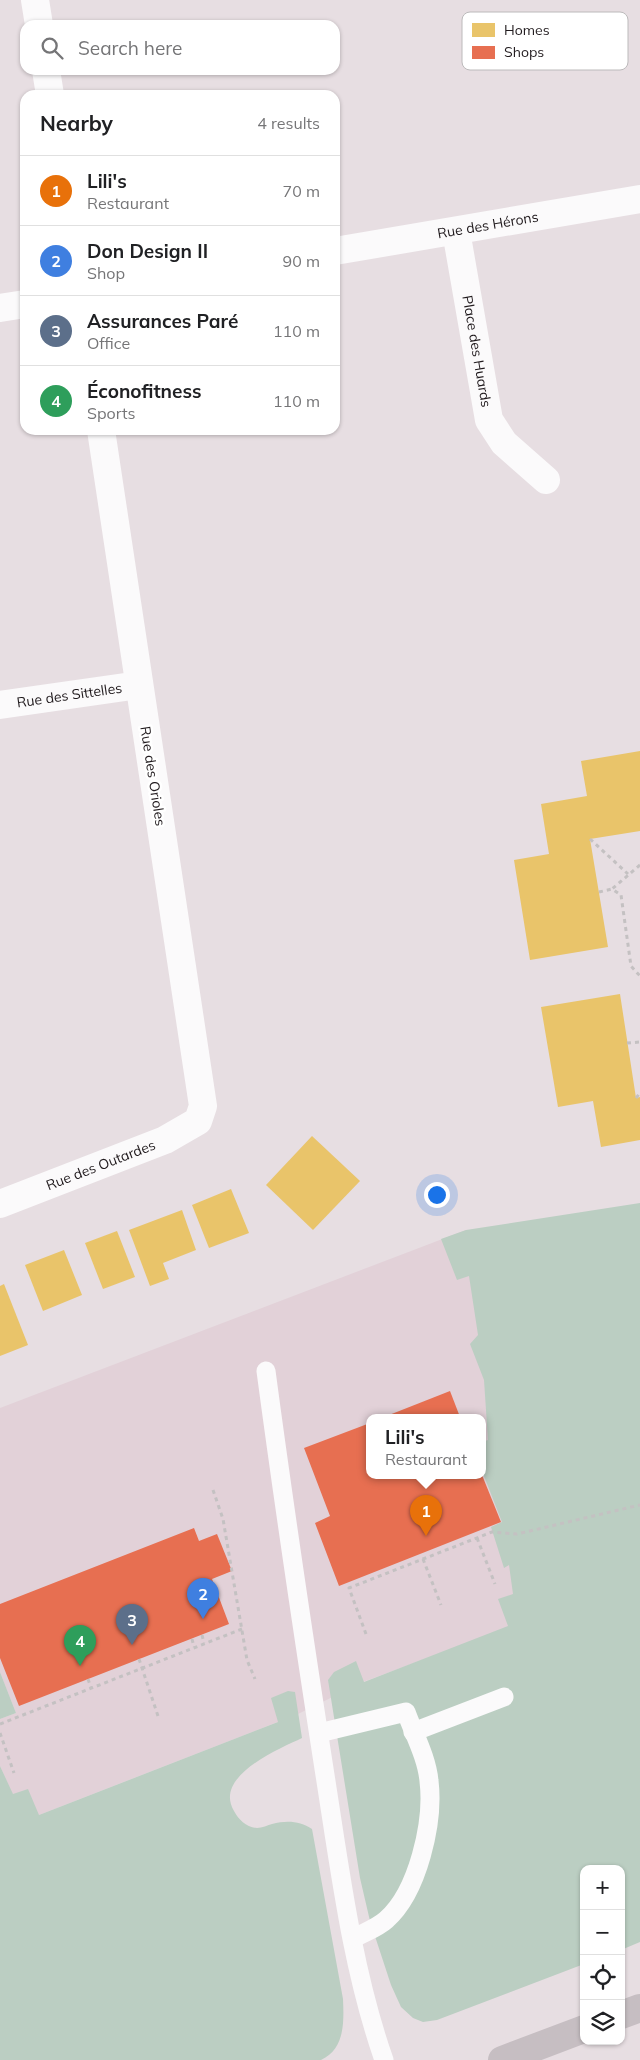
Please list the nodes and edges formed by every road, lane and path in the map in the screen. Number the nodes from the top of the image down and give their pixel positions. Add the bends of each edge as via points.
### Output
1 (35, 0) edge
2 (38, 20) edge
3 (47, 75) edge
4 (49, 90) edge
5 (640, 199) edge
6 (456, 231) junction
7 (340, 250) edge
8 (20, 305) edge
9 (0, 308) edge
10 (102, 435) edge
11 (546, 480) dead end
12 (139, 685) junction
13 (0, 705) edge
14 (590, 840) dead end
15 (640, 865) edge
16 (628, 874) junction
17 (612, 889) junction
18 (599, 892) dead end
19 (640, 976) edge
20 (640, 1042) edge
21 (627, 1043) dead end
22 (640, 1093) edge
23 (636, 1098) dead end
24 (198, 1120) joint
25 (0, 1204) edge
26 (266, 1371) dead end
27 (213, 1490) dead end
28 (640, 1505) edge
29 (464, 1537) dead end
30 (477, 1538) junction
31 (467, 1542) junction
32 (429, 1550) dead end
33 (431, 1556) junction
34 (423, 1558) junction
35 (402, 1560) dead end
36 (404, 1566) junction
37 (495, 1584) dead end
38 (441, 1605) dead end
39 (242, 1628) junction
40 (366, 1634) dead end
41 (202, 1635) dead end
42 (192, 1639) dead end
43 (204, 1643) junction
44 (194, 1647) junction
45 (139, 1659) dead end
46 (142, 1668) junction
47 (255, 1678) dead end
48 (88, 1679) dead end
49 (91, 1688) junction
50 (504, 1697) dead end
51 (158, 1716) dead end
52 (0, 1724) edge
53 (413, 1732) junction
54 (0, 1733) edge
55 (319, 1733) junction
56 (14, 1773) dead end
57 (352, 1938) junction
58 (640, 2008) edge
59 (625, 2013) edge
60 (580, 2031) edge
61 (384, 2060) edge
62 (502, 2060) edge

1 - 2 street
3 - 4 street
5 - 6 street, Rue des Hérons
6 - 7 street, Rue des Hérons
6 - 11 street, Place des Huards via 489,420 504,443
8 - 9 street
10 - 12 street, Rue des Orioles
12 - 13 street, Rue des Sittelles
12 - 24 street, Rue des Orioles via 202,1089 203,1106
14 - 16 path
15 - 16 path
16 - 17 path
17 - 18 path
17 - 19 path via 621,895 631,966
20 - 21 path
22 - 23 path
24 - 25 street, Rue des Outardes via 165,1140
26 - 55 lane
27 - 39 path via 223,1519
28 - 30 path via 517,1534 492,1532
29 - 31 path
30 - 31 path
30 - 37 path
31 - 33 path
32 - 33 path
33 - 34 path
34 - 36 path
34 - 38 path
35 - 36 path
36 - 40 path via 349,1588
39 - 43 path
39 - 47 path via 247,1660
41 - 43 path
42 - 44 path
43 - 44 path
44 - 46 path
45 - 46 path
46 - 49 path
46 - 51 path
48 - 49 path
49 - 52 path
50 - 53 lane
53 - 55 lane via 406,1712
53 - 57 lane via 429,1780 429,1816 424,1848 399,1905 386,1920
54 - 56 path
55 - 57 lane
57 - 61 lane via 368,2013
58 - 59 highway
60 - 62 highway

